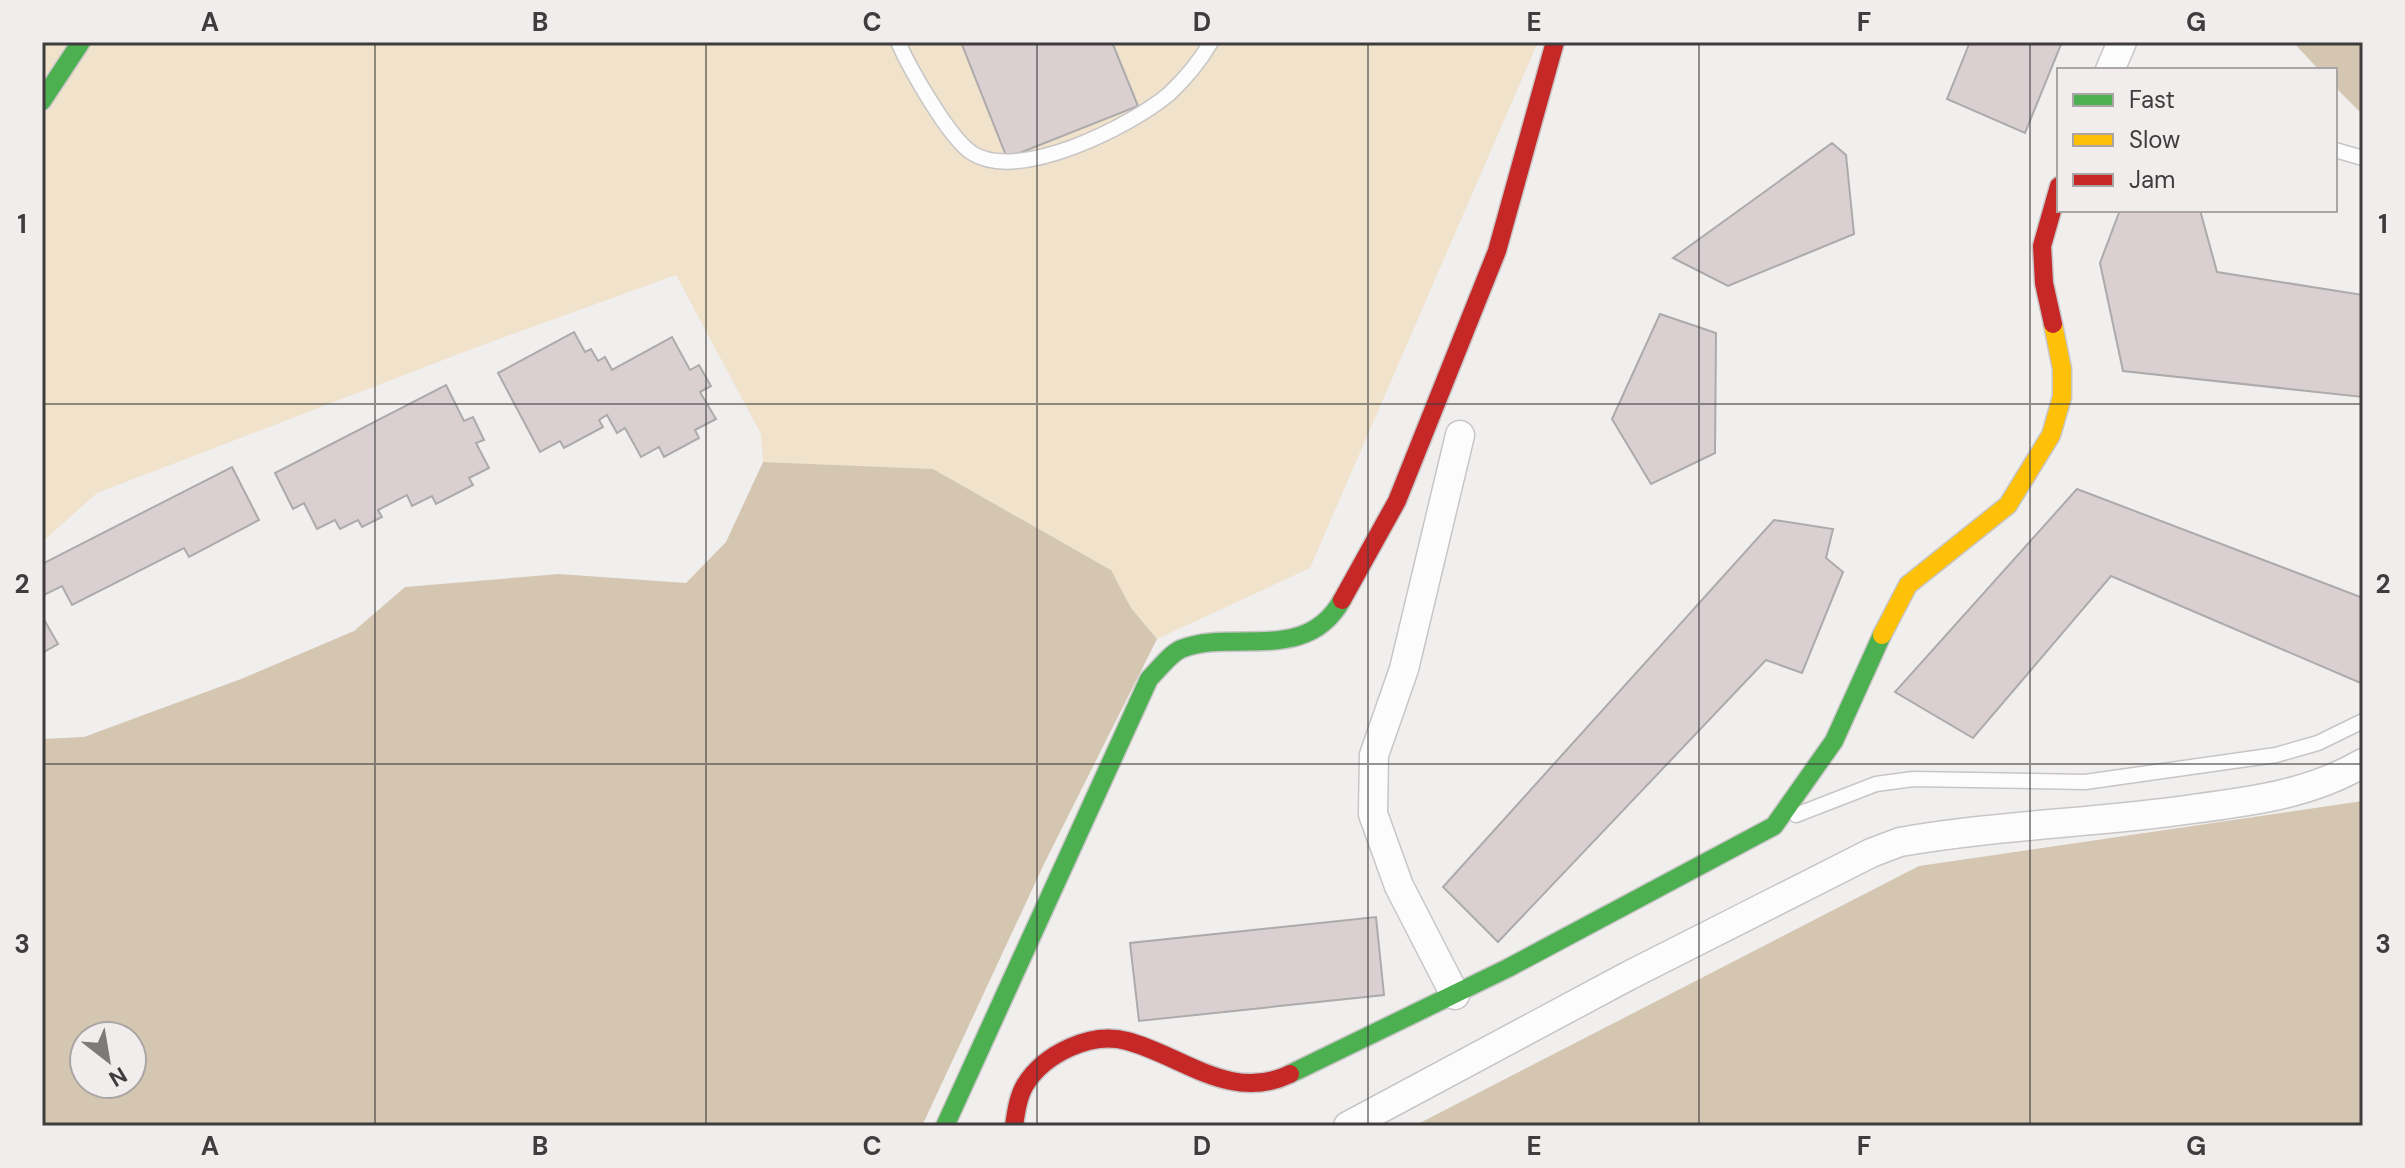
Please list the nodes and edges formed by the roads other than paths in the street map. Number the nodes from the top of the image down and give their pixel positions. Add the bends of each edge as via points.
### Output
1 (81, 42) edge
2 (898, 42) edge
3 (1211, 42) edge
4 (1555, 42) edge
5 (42, 101) edge
6 (2337, 151) edge
7 (2363, 158) edge
8 (2057, 193) edge
9 (1460, 435) dead end
10 (2363, 721) edge
11 (2363, 763) edge
12 (1774, 826) junction
13 (1455, 995) junction
14 (945, 1126) edge
15 (1014, 1126) edge
16 (1348, 1126) edge

1 - 5 street
2 - 3 lane via 954,136 972,153 991,161 1041,159 1119,127 1168,94
4 - 14 street via 1497,251 1397,501 1333,616 1304,633 1264,644 1210,642 1179,650 1149,679
6 - 7 lane
8 - 12 street via 2042,246 2062,369 2062,397 2051,435 2008,505 1908,585 1834,741
9 - 13 street via 1404,669 1374,755 1373,814 1399,886
10 - 12 lane via 2318,743 2276,755 2117,780 1913,779 1876,784
11 - 16 street via 2330,782 2280,797 1900,842 1628,976
12 - 13 street
13 - 15 street via 1282,1078 1259,1084 1195,1071 1122,1039 1097,1040 1042,1064 1025,1085

